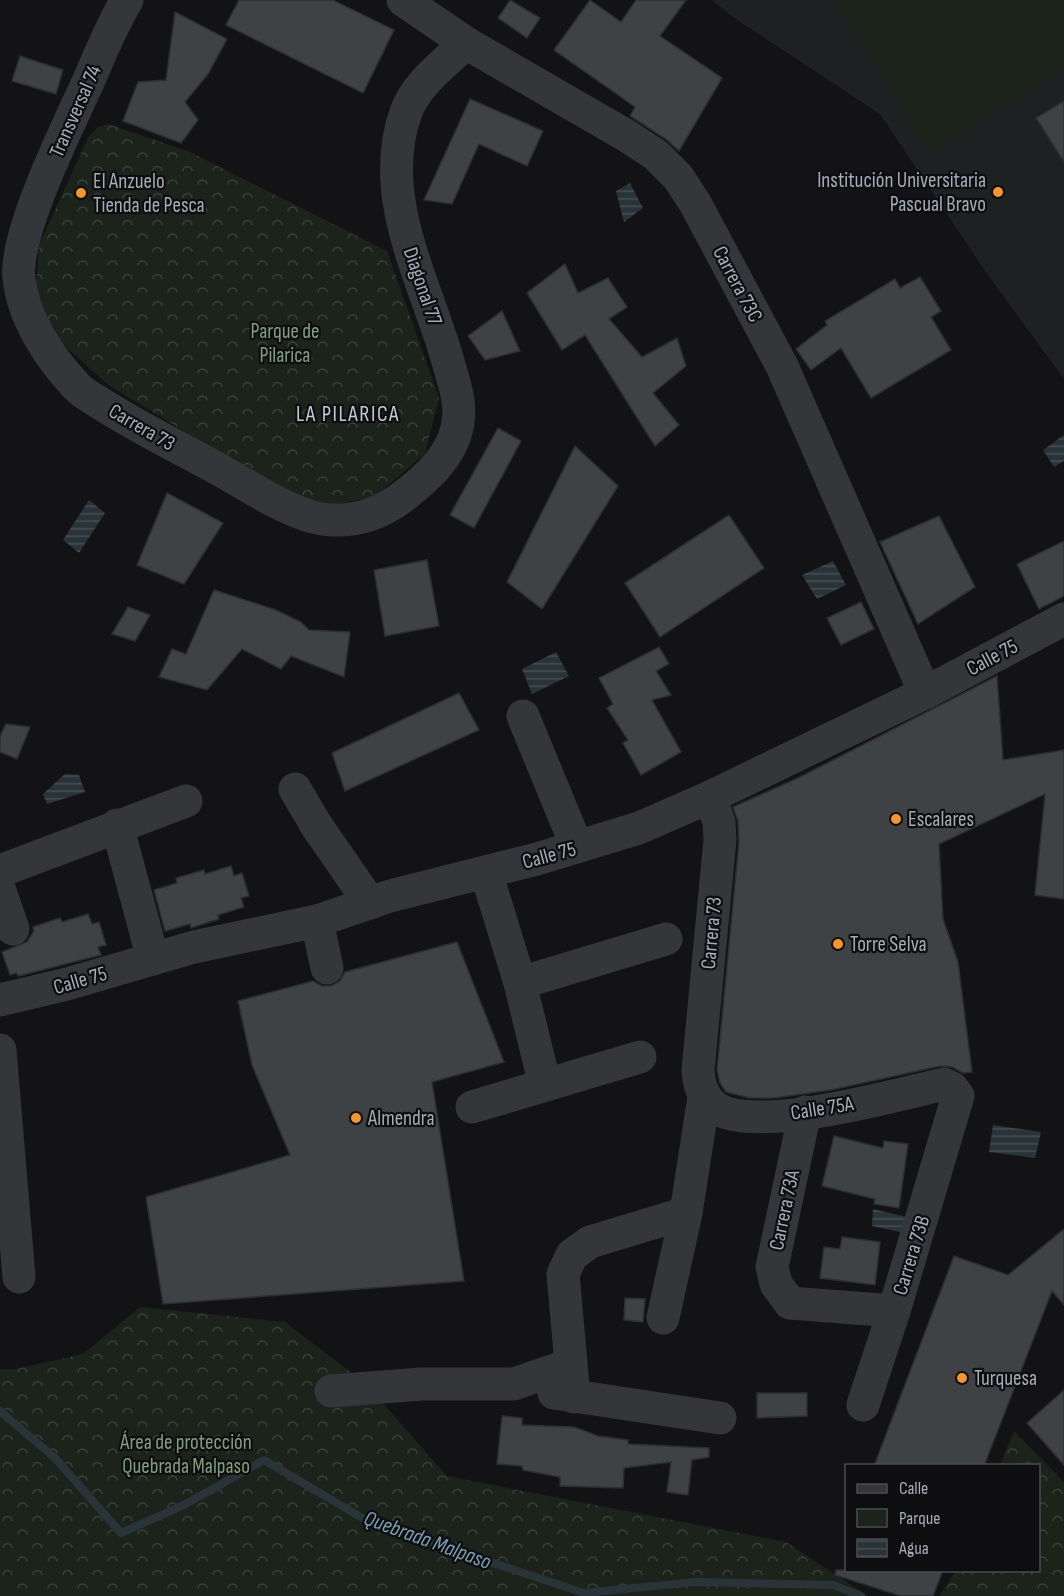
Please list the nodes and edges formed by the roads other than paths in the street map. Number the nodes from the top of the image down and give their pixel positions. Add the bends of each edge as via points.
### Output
1 (403, 0) edge
2 (114, 4) edge
3 (466, 43) junction
4 (29, 225) joint
5 (374, 515) joint
6 (1064, 619) edge
7 (925, 693) junction
8 (523, 716) dead end
9 (295, 789) dead end
10 (710, 797) junction
11 (186, 801) dead end
12 (117, 825) junction
13 (578, 847) junction
14 (0, 871) edge
15 (486, 872) junction
16 (0, 891) edge
17 (370, 903) junction
18 (317, 921) junction
19 (14, 929) dead end
20 (666, 939) dead end
21 (153, 959) junction
22 (327, 968) dead end
23 (519, 983) junction
24 (0, 1000) edge
25 (0, 1050) edge
26 (640, 1057) dead end
27 (701, 1083) junction
28 (545, 1085) junction
29 (956, 1105) joint
30 (472, 1107) dead end
31 (805, 1112) junction
32 (686, 1213) junction
33 (19, 1277) dead end
34 (894, 1311) junction
35 (663, 1318) dead end
36 (569, 1365) junction
37 (514, 1384) junction
38 (331, 1391) dead end
39 (574, 1398) junction
40 (863, 1405) dead end
41 (720, 1418) dead end

1 - 3 street, Carrera 73C
2 - 4 street, Transversal 74
3 - 5 street, Diagonal 77 via 417,92 406,112 397,182 405,233 457,393 458,425 446,454 433,470
3 - 7 street, Carrera 73C via 627,136 656,155 678,177 782,366
4 - 5 street, Carrera 73 via 19,260 22,294 42,341 78,389 135,426 318,519
6 - 7 street, Calle 75
7 - 10 street, Calle 75
8 - 13 street
9 - 17 street
10 - 13 street, Calle 75 via 639,828
10 - 27 street, Carrera 73 via 719,822 720,840
11 - 12 street
12 - 14 street
12 - 21 street
13 - 15 street, Calle 75
15 - 17 street, Calle 75
15 - 23 street
16 - 19 street
17 - 18 street, Calle 75
18 - 21 street, Calle 75
18 - 22 street
20 - 23 street
21 - 24 street, Calle 75
23 - 28 street
25 - 33 street
26 - 28 street
27 - 31 street, Calle 75A via 718,1109 742,1115
27 - 32 street, Carrera 73
28 - 30 street
29 - 31 street, Calle 75A via 957,1096 944,1084
29 - 34 street, Carrera 73B
31 - 34 street, Carrera 73A via 772,1267 776,1284 790,1303
32 - 35 street, Carrera 73
32 - 36 street via 590,1242 572,1255 563,1274
34 - 40 street, Carrera 73B
36 - 37 street
36 - 39 street
37 - 38 street via 421,1384
37 - 39 street
39 - 41 street

